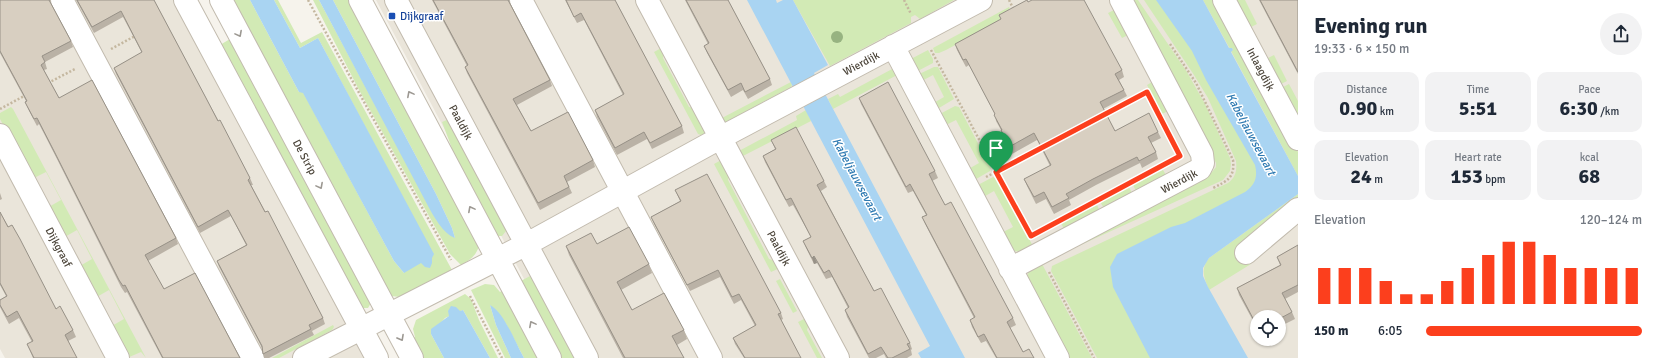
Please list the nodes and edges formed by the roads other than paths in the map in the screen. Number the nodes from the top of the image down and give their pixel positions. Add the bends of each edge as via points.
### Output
1 (62, 0) edge
2 (185, 0) edge
3 (221, 0) edge
4 (360, 0) edge
5 (396, 0) edge
6 (520, 0) edge
7 (647, 0) edge
8 (981, 0) edge
9 (1121, 0) edge
10 (1224, 0) edge
11 (892, 46) junction
12 (0, 135) edge
13 (720, 138) junction
14 (1298, 139) edge
15 (623, 192) junction
16 (1298, 209) edge
17 (527, 244) junction
18 (1246, 252) dead end
19 (497, 259) junction
20 (1010, 269) junction
21 (388, 315) junction
22 (361, 328) junction
23 (118, 358) edge
24 (253, 358) edge
25 (304, 358) edge
26 (377, 358) edge
27 (412, 358) edge
28 (550, 358) edge
29 (587, 358) edge
30 (711, 358) edge
31 (838, 358) edge
32 (1058, 358) edge

1 - 24 street
2 - 22 street
3 -> 21 street, De Strip
19 -> 4 street
5 - 17 street, Paaldijk
6 - 15 street
7 - 13 street, Paaldijk
8 - 11 street, Wierdijk
9 - 20 street, Wierdijk via 1202,154 1203,163 1200,169
10 - 14 street, Inlaagdijk
11 - 13 street, Wierdijk
11 - 20 street, Wierdijk
12 - 23 street, Dijkgraaf
13 - 15 street
13 - 31 street, Paaldijk
15 - 17 street
15 - 30 street
16 - 18 street
17 - 19 street
17 - 29 street, Paaldijk
19 - 21 street
28 -> 19 street
20 - 32 street, Wierdijk
21 - 22 street
21 -> 27 street, De Strip
22 - 25 street
22 - 26 street

